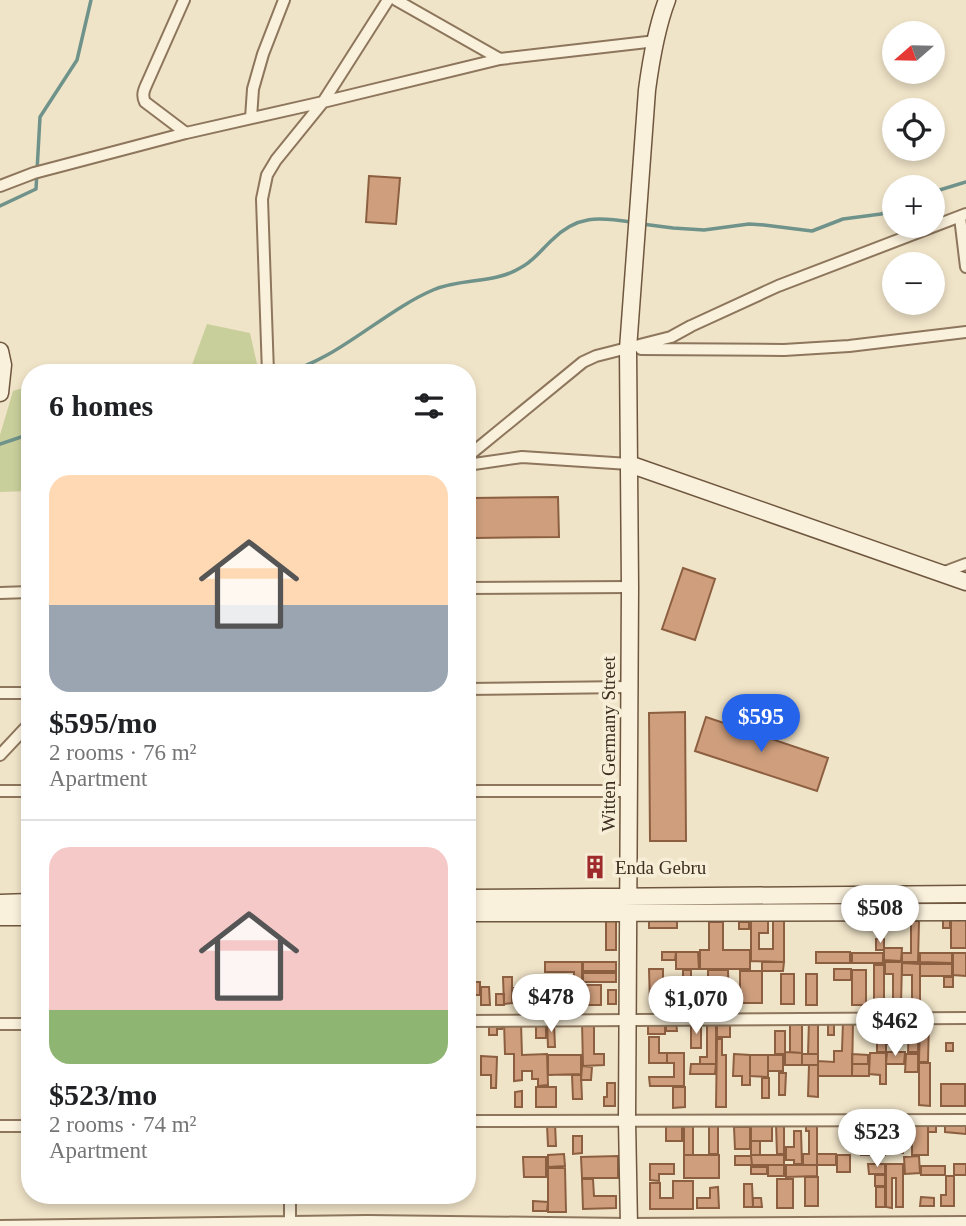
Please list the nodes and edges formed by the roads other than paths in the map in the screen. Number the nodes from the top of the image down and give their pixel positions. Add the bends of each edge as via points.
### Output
1 (184, 0) edge
2 (284, 0) edge
3 (388, 0) edge
4 (396, 0) edge
5 (667, 0) edge
6 (656, 41) junction
7 (500, 59) junction
8 (323, 102) junction
9 (251, 118) junction
10 (186, 134) junction
11 (0, 186) edge
12 (963, 215) edge
13 (966, 267) edge
14 (966, 332) edge
15 (628, 349) junction
16 (0, 351) edge
17 (268, 364) edge
18 (0, 393) edge
19 (476, 450) edge
20 (476, 464) edge
21 (629, 464) junction
22 (966, 564) edge
23 (942, 573) junction
24 (966, 582) edge
25 (630, 587) junction
26 (476, 588) edge
27 (21, 592) edge
28 (0, 593) edge
29 (629, 687) junction
30 (476, 689) edge
31 (0, 693) edge
32 (21, 693) edge
33 (21, 733) edge
34 (0, 755) edge
35 (0, 791) edge
36 (21, 791) edge
37 (476, 791) edge
38 (628, 791) junction
39 (966, 894) edge
40 (887, 895) junction
41 (476, 898) edge
42 (21, 902) edge
43 (0, 903) edge
44 (628, 905) junction
45 (966, 912) edge
46 (476, 913) edge
47 (886, 913) junction
48 (21, 917) edge
49 (0, 918) edge
50 (966, 1018) edge
51 (628, 1019) junction
52 (476, 1021) edge
53 (0, 1024) edge
54 (21, 1024) edge
55 (966, 1120) edge
56 (476, 1121) edge
57 (627, 1121) junction
58 (0, 1126) edge
59 (21, 1126) edge
60 (290, 1204) edge
61 (966, 1222) edge
62 (290, 1224) edge
63 (367, 1224) edge
64 (629, 1225) edge
65 (0, 1226) edge

1 - 10 street via 143,98
2 - 9 street via 262,54
3 - 8 street
4 - 7 street
5 - 6 street, Witten Germany Street
6 - 7 street
6 - 15 street, Witten Germany Street via 647,90
7 - 8 street
8 - 9 street
8 - 17 street via 267,175 262,199
9 - 10 street
10 - 11 street
12 - 13 street
12 - 15 street via 778,286 671,337
14 - 15 street via 784,350
15 - 19 street via 583,362
15 - 21 street, Witten Germany Street
16 - 18 street
20 - 21 street via 522,457
21 - 23 street
21 - 25 street, Witten Germany Street
22 - 23 street
23 - 24 street
25 - 26 street
25 - 29 street, Witten Germany Street
27 - 28 street
29 - 30 street
29 - 38 street, Witten Germany Street
31 - 32 street
33 - 34 street
35 - 36 street
37 - 38 street
38 - 44 street, Witten Germany Street
39 - 40 street
40 - 44 street
40 - 47 street
41 - 44 street
42 - 43 street
44 - 46 street
44 - 47 street
44 - 51 street, Witten Germany Street
45 - 47 street
48 - 49 street
50 - 51 street
51 - 52 street
51 - 57 street, Witten Germany Street
53 - 54 street
55 - 57 street
56 - 57 street
57 - 64 street, Witten Germany Street
58 - 59 street
60 - 62 street
61 - 64 street
62 - 63 street
62 - 65 street
63 - 64 street

